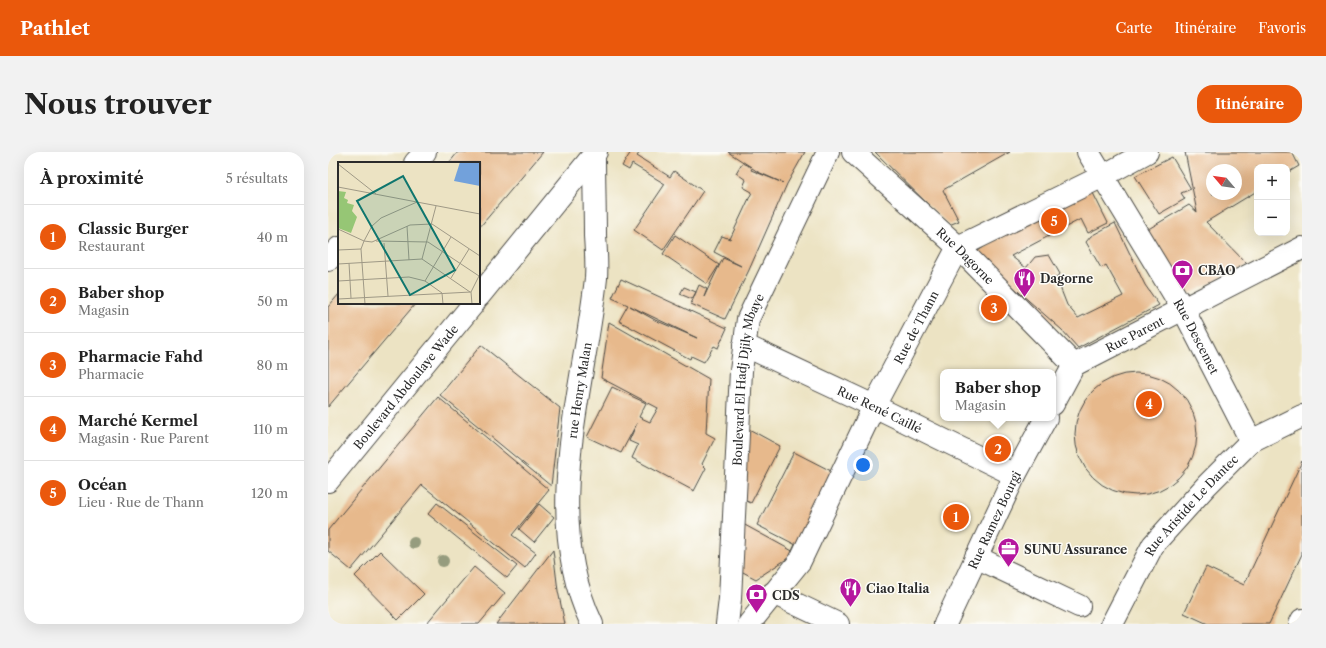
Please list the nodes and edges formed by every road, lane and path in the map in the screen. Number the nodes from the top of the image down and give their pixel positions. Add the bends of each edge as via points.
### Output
1 (425, 152) edge
2 (828, 152) edge
3 (852, 152) edge
4 (1088, 152) edge
5 (1147, 152) edge
6 (595, 153) edge
7 (416, 162) edge
8 (1103, 176) junction
9 (958, 247) junction
10 (1302, 248) edge
11 (338, 249) edge
12 (328, 260) edge
13 (480, 295) edge
14 (473, 304) edge
15 (1183, 309) junction
16 (744, 345) junction
17 (1074, 365) junction
18 (1056, 398) edge
19 (874, 406) junction
20 (1302, 416) edge
21 (1044, 421) edge
22 (1251, 442) junction
23 (357, 447) junction
24 (328, 459) edge
25 (1015, 475) junction
26 (328, 481) edge
27 (976, 557) junction
28 (774, 593) junction
29 (1078, 606) dead end
30 (1302, 620) edge
31 (592, 624) edge
32 (727, 624) edge
33 (749, 624) edge
34 (838, 624) edge
35 (945, 624) edge
36 (1112, 624) edge
37 (1300, 624) edge

1 - 7 street
2 - 16 street, Boulevard El Hadj Djily Mbaye via 748,319
3 - 9 street, Rue Dagorne
4 - 8 street, Rue Descemet
5 - 8 street
6 - 13 street
6 - 31 street, rue Henry Malan via 596,277 569,464 566,514 573,566
8 - 9 street
8 - 15 street, Rue Descemet
9 - 17 street, Rue Dagorne
9 - 19 street, Rue de Thann
10 - 15 street, Rue Parent
11 - 12 street
14 - 23 street, Boulevard Abdoulaye Wade
15 - 17 street, Rue Parent
15 - 22 street, Rue Descemet
16 - 19 street, Rue René Caillé
16 - 32 street, Boulevard El Hadj Djily Mbaye
17 - 18 street
19 - 25 street, Rue René Caillé
19 - 28 street, Rue de Thann via 800,560
20 - 22 street, Rue Aristide Le Dantec
21 - 25 street, Rue Ramez Bourgi
22 - 36 street, Rue Aristide Le Dantec via 1207,485 1153,545
23 - 24 street, Boulevard Abdoulaye Wade
23 - 26 street
25 - 27 street, Rue Ramez Bourgi
27 - 29 street
27 - 35 street, Rue Ramez Bourgi
28 - 33 street, Rue de Thann
28 - 34 street
30 - 37 street

